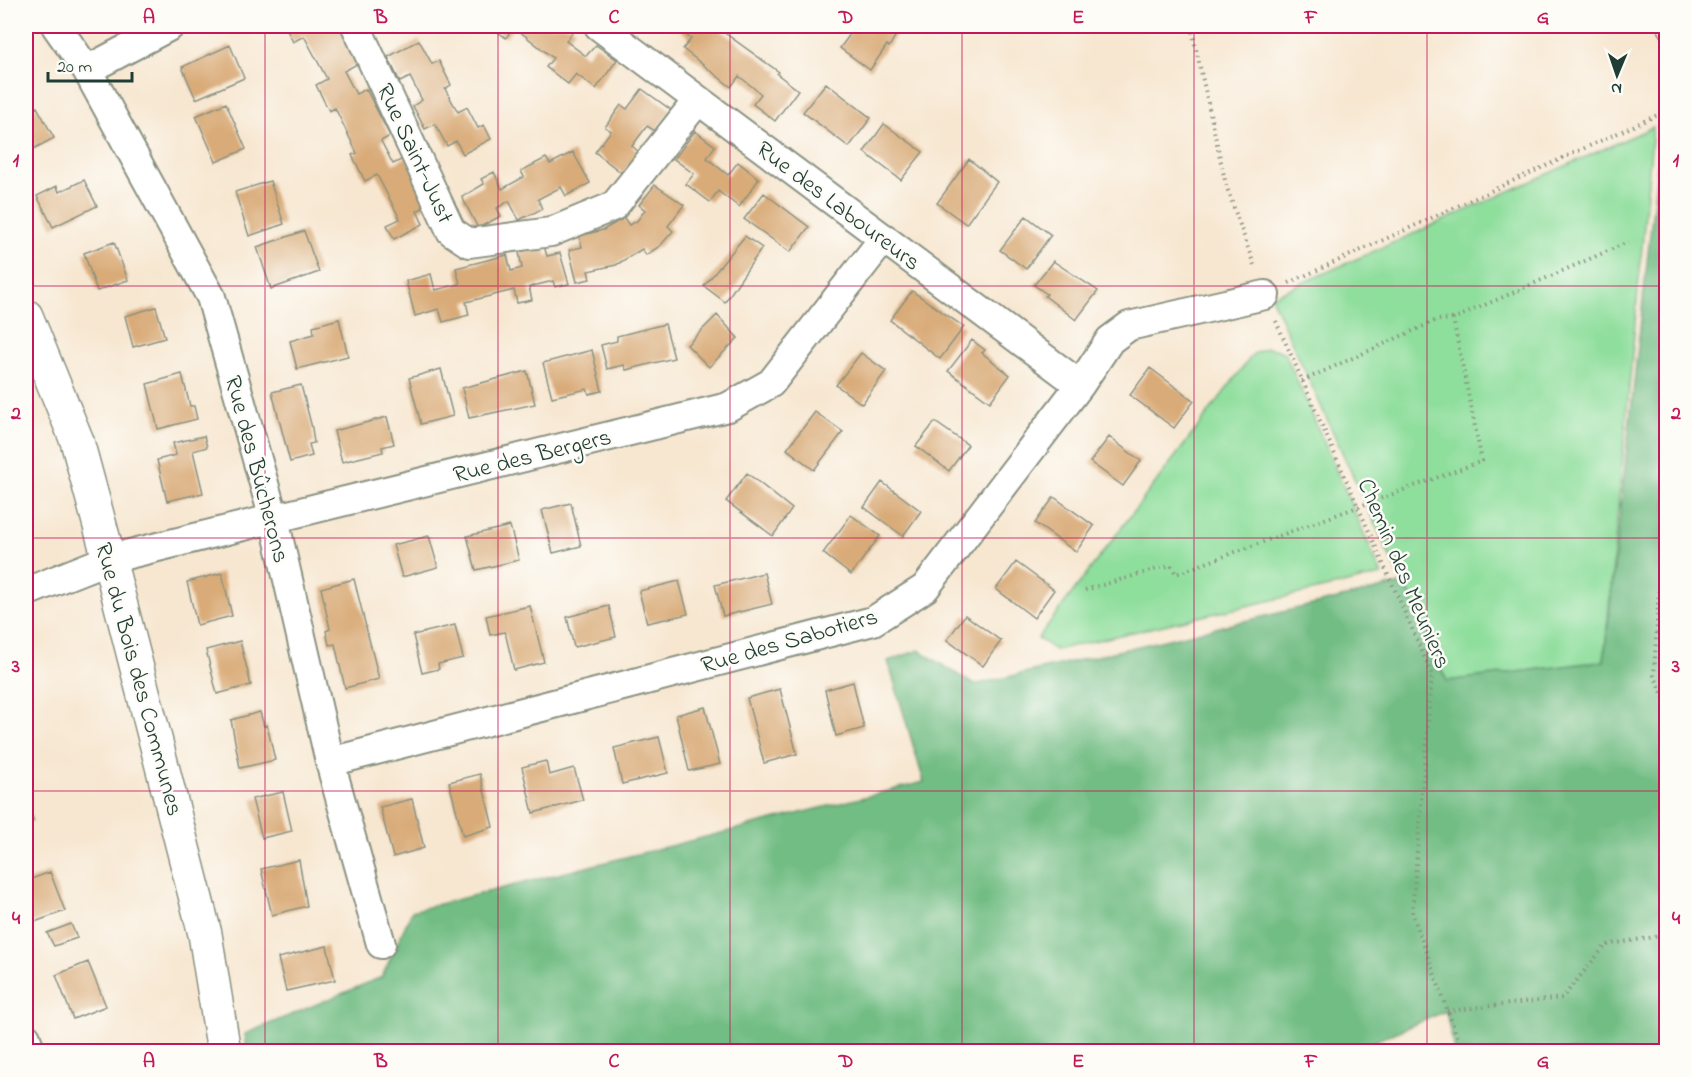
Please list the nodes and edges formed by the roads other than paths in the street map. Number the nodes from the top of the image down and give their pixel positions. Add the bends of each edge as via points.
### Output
1 (56, 26) edge
2 (170, 26) edge
3 (356, 26) edge
4 (599, 26) edge
5 (87, 70) junction
6 (698, 99) junction
7 (884, 238) junction
8 (1265, 295) road end
9 (26, 316) edge
10 (1080, 385) junction
11 (274, 519) junction
12 (109, 560) junction
13 (26, 592) edge
14 (330, 762) junction
15 (381, 944) dead end
16 (26, 1038) edge
17 (31, 1052) edge
18 (224, 1052) edge

1 - 5 street, Rue des Bûcherons
2 - 5 street
3 - 6 street, Rue Saint-Just via 451,231 469,243 551,232 614,206
4 - 6 street, Rue des Laboureurs
5 - 11 street, Rue des Bûcherons via 211,297
6 - 7 street, Rue des Laboureurs
7 - 10 street, Rue des Laboureurs
7 - 11 street, Rue des Bergers via 771,383 728,407
8 - 10 street, Rue des Sabotiers via 1129,326 1110,340
9 - 12 street, Rue du Bois des Communes via 77,441
10 - 14 street, Rue des Sabotiers via 925,588 873,621
11 - 12 street, Rue des Bergers
11 - 14 street, Rue des Bûcherons
12 - 13 street, Rue des Bergers
12 - 18 street, Rue du Bois des Communes via 205,933
14 - 15 street, Rue des Bûcherons
16 - 17 street

